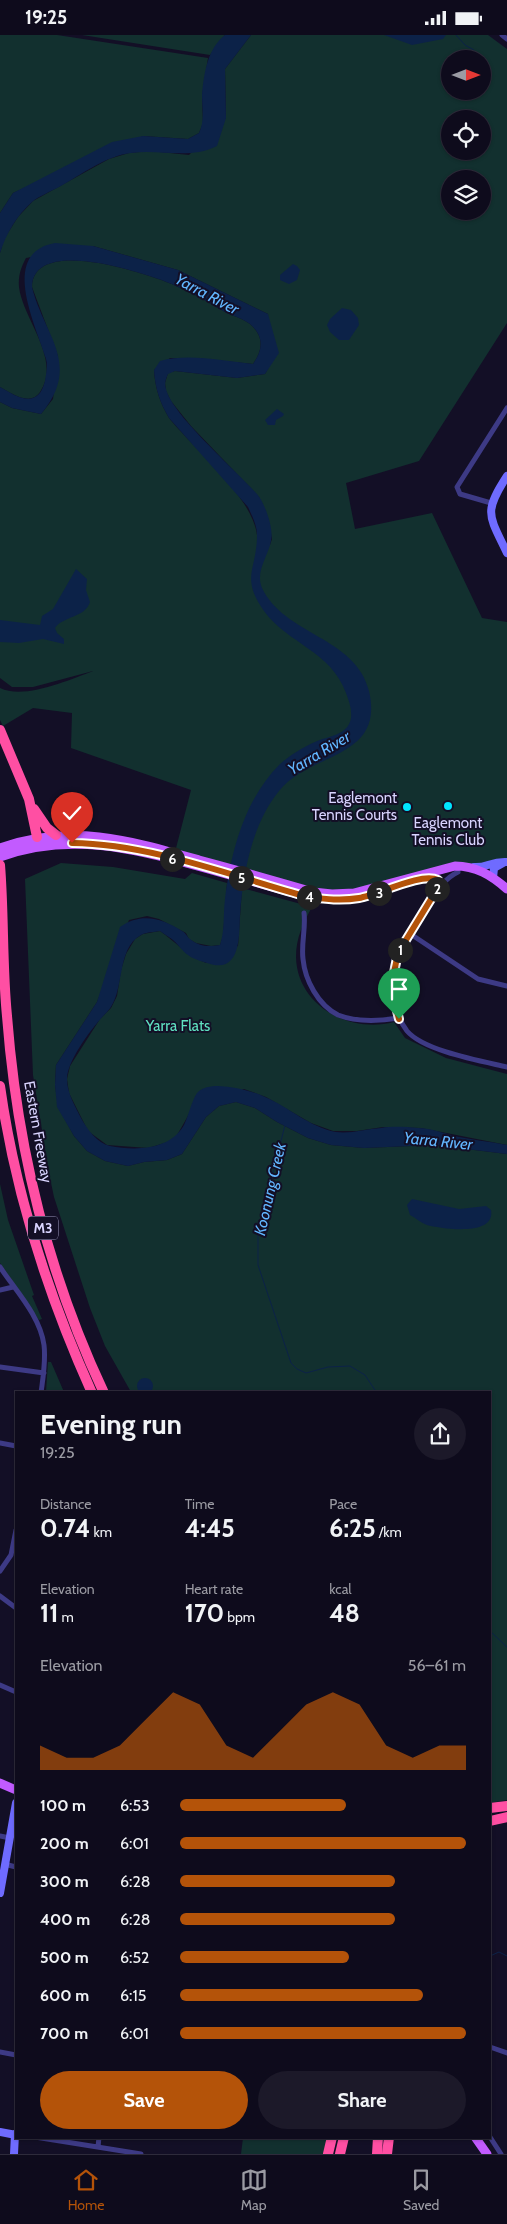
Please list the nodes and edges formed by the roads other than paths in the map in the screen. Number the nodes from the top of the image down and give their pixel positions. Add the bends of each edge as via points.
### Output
1 (502, 35) edge
2 (507, 39) edge
3 (507, 408) edge
4 (507, 476) edge
5 (491, 503) junction
6 (507, 553) edge
7 (0, 730) edge
8 (28, 799) junction
9 (56, 835) junction
10 (91, 839) junction
11 (36, 842) junction
12 (0, 848) edge
13 (0, 857) edge
14 (506, 862) edge
15 (0, 865) edge
16 (472, 867) junction
17 (458, 872) junction
18 (493, 877) junction
19 (425, 878) junction
20 (282, 886) junction
21 (507, 889) edge
22 (436, 891) junction
23 (507, 895) edge
24 (304, 913) dead end
25 (409, 933) junction
26 (507, 986) edge
27 (399, 1019) junction
28 (507, 1067) edge
29 (0, 1087) edge
30 (0, 1267) edge
31 (13, 1287) junction
32 (0, 1290) edge
33 (0, 1367) edge
34 (44, 1373) junction
35 (41, 1391) edge
36 (91, 1391) edge
37 (103, 1391) edge
38 (0, 1443) edge
39 (15, 1446) edge
40 (15, 1535) edge
41 (0, 1571) edge
42 (0, 1596) edge
43 (15, 1607) edge
44 (0, 1685) edge
45 (15, 1692) edge
46 (0, 1783) edge
47 (15, 1790) edge
48 (507, 1806) edge
49 (15, 1809) edge
50 (491, 1809) edge
51 (507, 1817) edge
52 (491, 1821) edge
53 (0, 1836) edge
54 (10, 1838) junction
55 (11, 1867) edge
56 (0, 1893) edge
57 (491, 2047) edge
58 (0, 2052) edge
59 (507, 2053) edge
60 (15, 2055) edge
61 (0, 2132) edge
62 (15, 2135) edge
63 (16, 2139) edge
64 (48, 2139) edge
65 (100, 2139) edge
66 (332, 2139) edge
67 (344, 2139) edge
68 (378, 2139) edge
69 (389, 2139) edge
70 (476, 2139) edge
71 (483, 2139) edge
72 (491, 2139) edge
73 (98, 2147) junction
74 (14, 2152) edge
75 (141, 2154) edge
76 (328, 2154) edge
77 (340, 2154) edge
78 (377, 2154) edge
79 (386, 2154) edge
80 (487, 2154) edge
81 (493, 2154) edge
82 (501, 2154) edge

1 - 2 street
3 - 5 street via 457,484 458,492
4 - 5 street
5 - 6 street via 491,519
7 - 8 highway
8 - 9 highway
8 - 11 highway
9 - 10 main road
9 - 11 main road
10 - 11 main road
10 - 20 main road via 187,859
11 - 12 main road
11 - 13 main road
14 - 16 street via 493,861 482,867
14 - 18 street via 494,868
15 - 37 highway, Eastern Freeway / M3 via 6,1015 22,1139 54,1265
16 - 18 main road
16 - 20 main road via 448,867 354,893 332,894
17 - 19 main road
17 - 22 street
17 - 23 main road via 480,876
18 - 21 main road
19 - 20 main road via 378,894 346,900 308,897
19 - 22 street via 438,880
22 - 25 street
24 - 27 street via 305,977 317,997 338,1015 382,1021
25 - 26 street via 478,979
25 - 27 street via 398,953 392,977 392,995
27 - 28 street via 408,1032 449,1053
29 - 36 highway, Eastern Freeway / M3 via 9,1144 38,1257 58,1315
30 - 31 street
31 - 32 street
31 - 34 street via 41,1333 45,1347
33 - 34 street
34 - 35 street
38 - 39 street
40 - 41 street via 11,1555
42 - 43 street
44 - 45 street
46 - 47 main road
48 - 50 highway
49 - 54 street
51 - 52 highway
53 - 54 street
54 - 55 street
55 - 56 street
57 - 59 street
58 - 60 street
61 - 62 street
63 - 74 street
64 - 73 street
65 - 73 street
66 - 76 highway
67 - 77 highway
68 - 78 highway
69 - 79 highway
70 - 80 main road
71 - 81 main road
72 - 82 street
73 - 75 street

